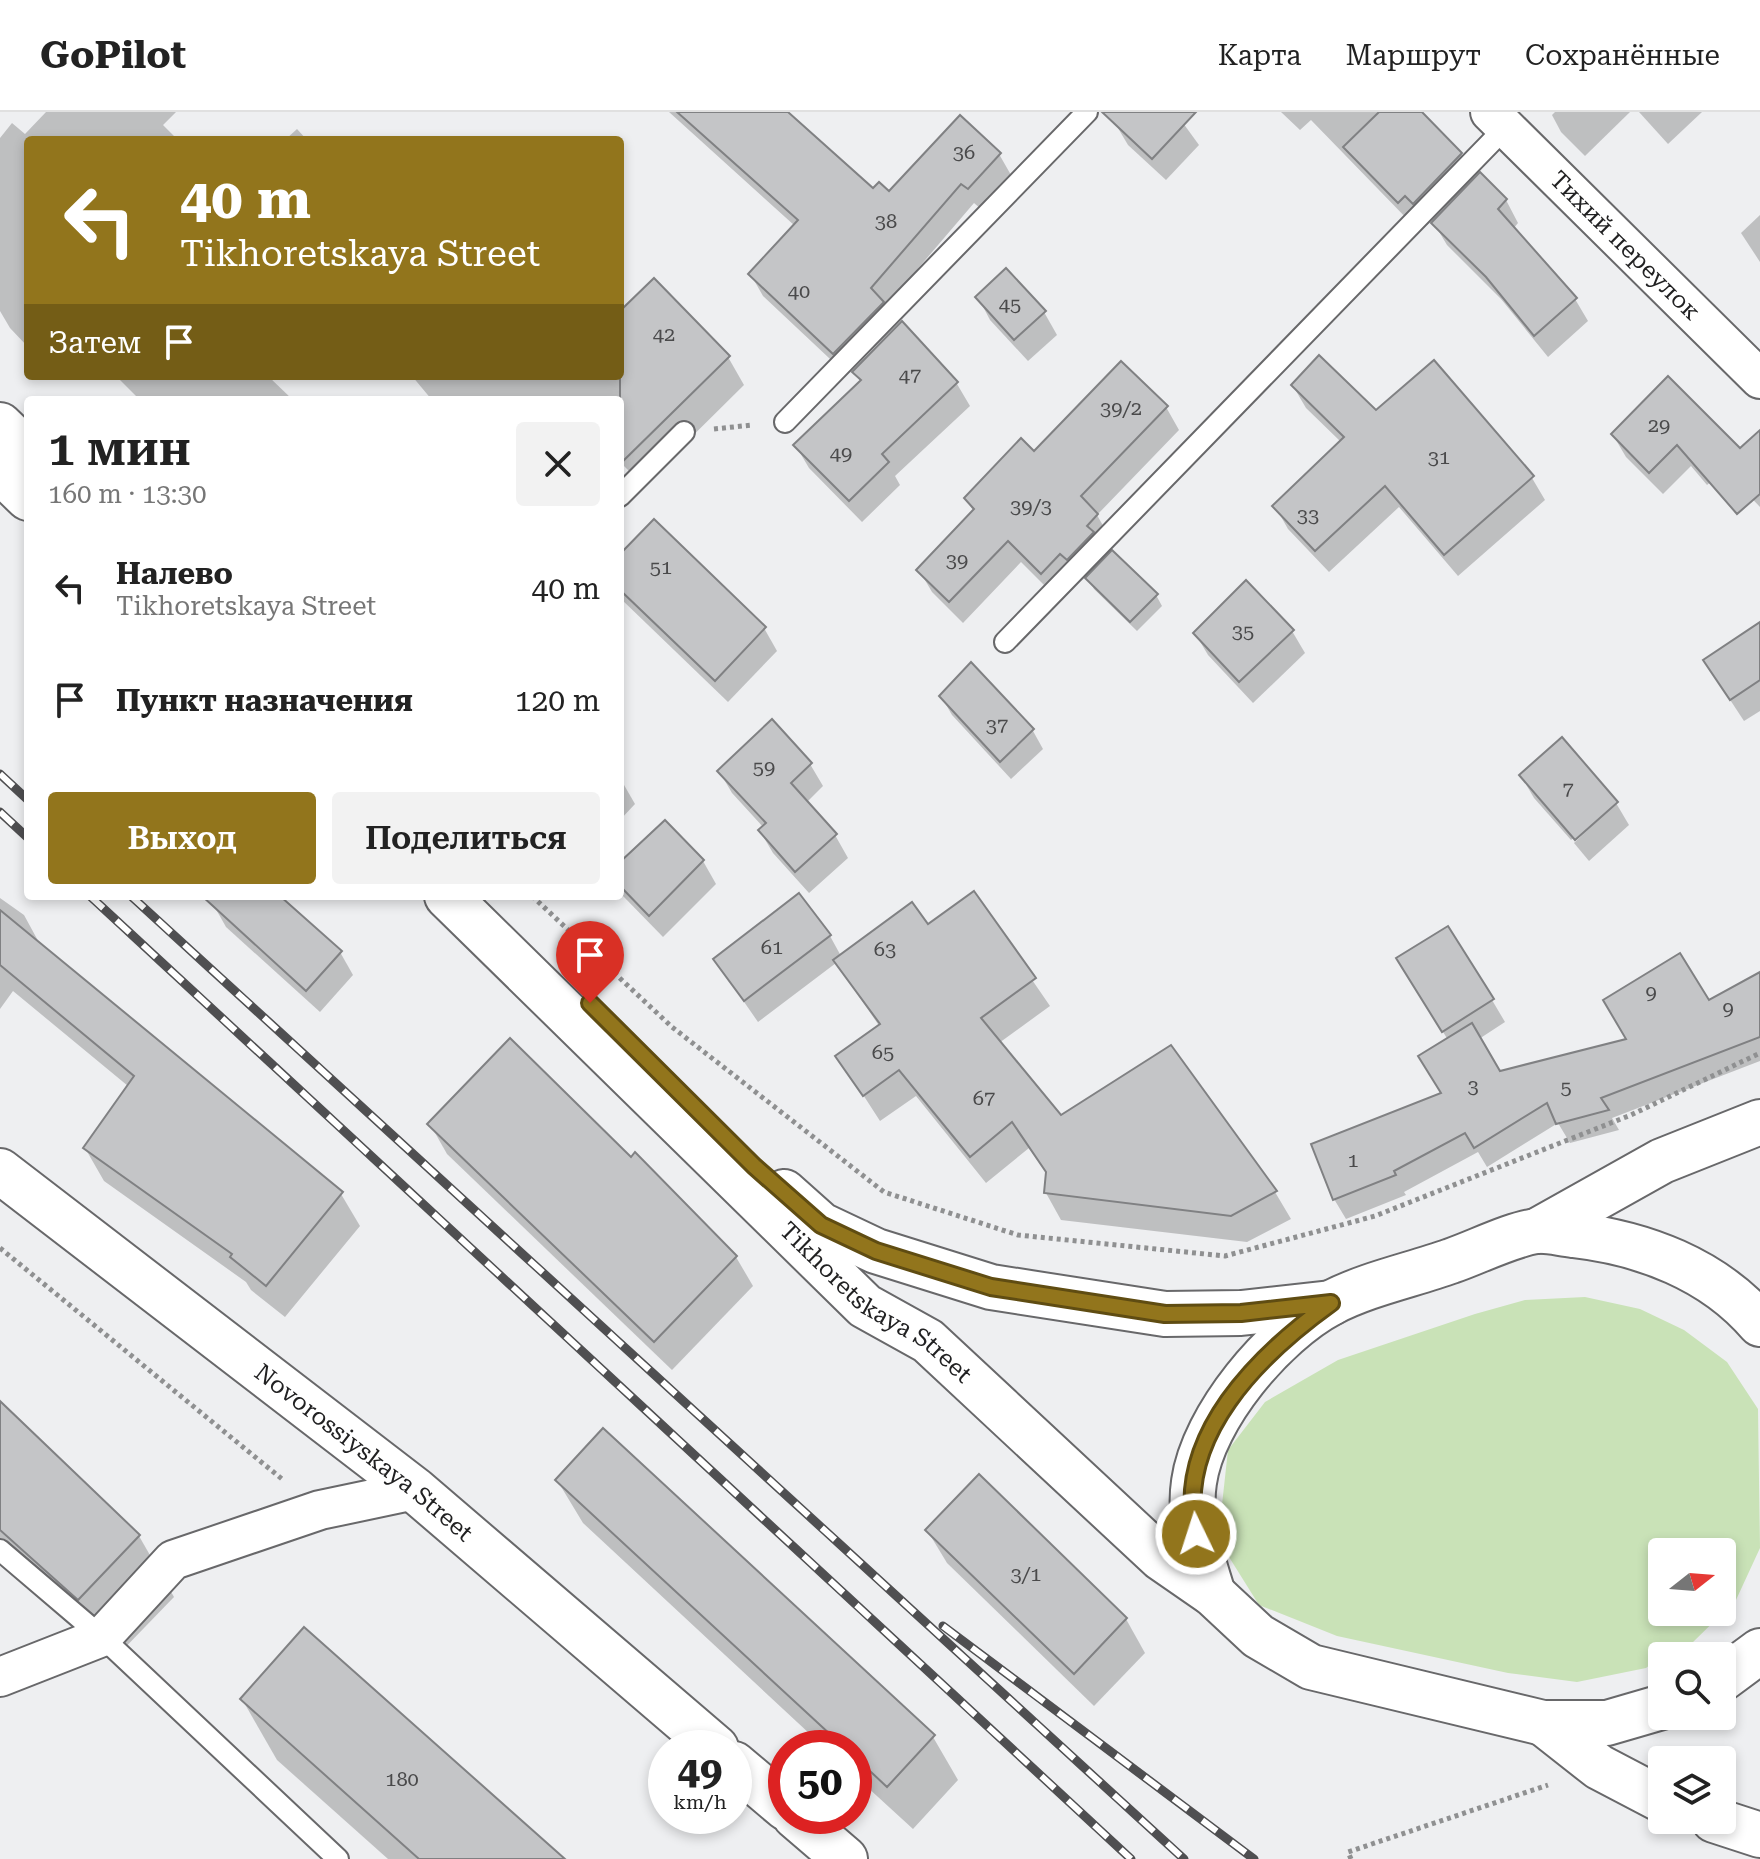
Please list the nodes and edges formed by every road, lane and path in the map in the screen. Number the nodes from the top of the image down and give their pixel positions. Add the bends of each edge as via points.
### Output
1 (1087, 112) edge
2 (1498, 120) edge
3 (1760, 379) edge
4 (785, 422) joint
5 (0, 425) edge
6 (684, 432) joint
7 (24, 448) edge
8 (0, 471) edge
9 (624, 492) edge
10 (24, 494) edge
11 (1005, 642) dead end
12 (451, 900) edge
13 (489, 900) edge
14 (536, 900) edge
15 (1760, 1053) edge
16 (1760, 1122) edge
17 (0, 1171) edge
18 (1537, 1231) junction
19 (0, 1248) edge
20 (1331, 1303) junction
21 (1760, 1324) edge
22 (415, 1490) junction
23 (320, 1510) junction
24 (0, 1550) edge
25 (1213, 1594) junction
26 (102, 1637) junction
27 (1760, 1651) edge
28 (1736, 1669) edge
29 (0, 1677) edge
30 (1760, 1690) edge
31 (1736, 1698) edge
32 (1648, 1711) edge
33 (1648, 1718) edge
34 (1543, 1723) junction
35 (1607, 1723) junction
36 (695, 1730) edge
37 (1599, 1767) junction
38 (752, 1779) edge
39 (768, 1793) edge
40 (1648, 1793) edge
41 (1736, 1827) edge
42 (816, 1834) edge
43 (1760, 1835) edge
44 (338, 1859) edge
45 (845, 1859) edge
46 (1351, 1859) edge

1 - 4 lane
2 - 3 street, Тихий переулок
2 - 11 lane
4 - 6 path
5 - 7 main road
6 - 9 lane
8 - 10 main road
12 - 25 main road, Tikhoretskaya Street via 865,1306 928,1341 1161,1558
13 - 20 main road, Tikhoretskaya Street via 676,1090 821,1225 876,1251 991,1287 1116,1307 1165,1314 1241,1313
14 - 15 path via 672,1027 884,1192 1018,1235 1225,1256 1375,1216 1631,1115
16 - 18 main road via 1662,1161
17 - 22 main road, Novorossiyskaya Street
18 - 20 main road
18 - 21 main road via 1607,1239 1657,1253 1724,1290
19 - 23 path
20 - 25 main road via 1296,1328 1246,1380 1206,1440 1194,1480 1192,1514
22 - 23 street
22 - 36 main road, Novorossiyskaya Street
23 - 26 street via 173,1560
24 - 26 lane
25 - 34 main road, Tikhoretskaya Street via 1258,1636 1311,1667
26 - 29 street
26 - 44 lane
27 - 28 main road
30 - 31 main road
32 - 35 main road
33 - 35 main road
34 - 35 main road
34 - 37 main road
37 - 40 main road
37 - 46 path via 1348,1852
38 - 39 main road
41 - 43 main road
42 - 45 main road

